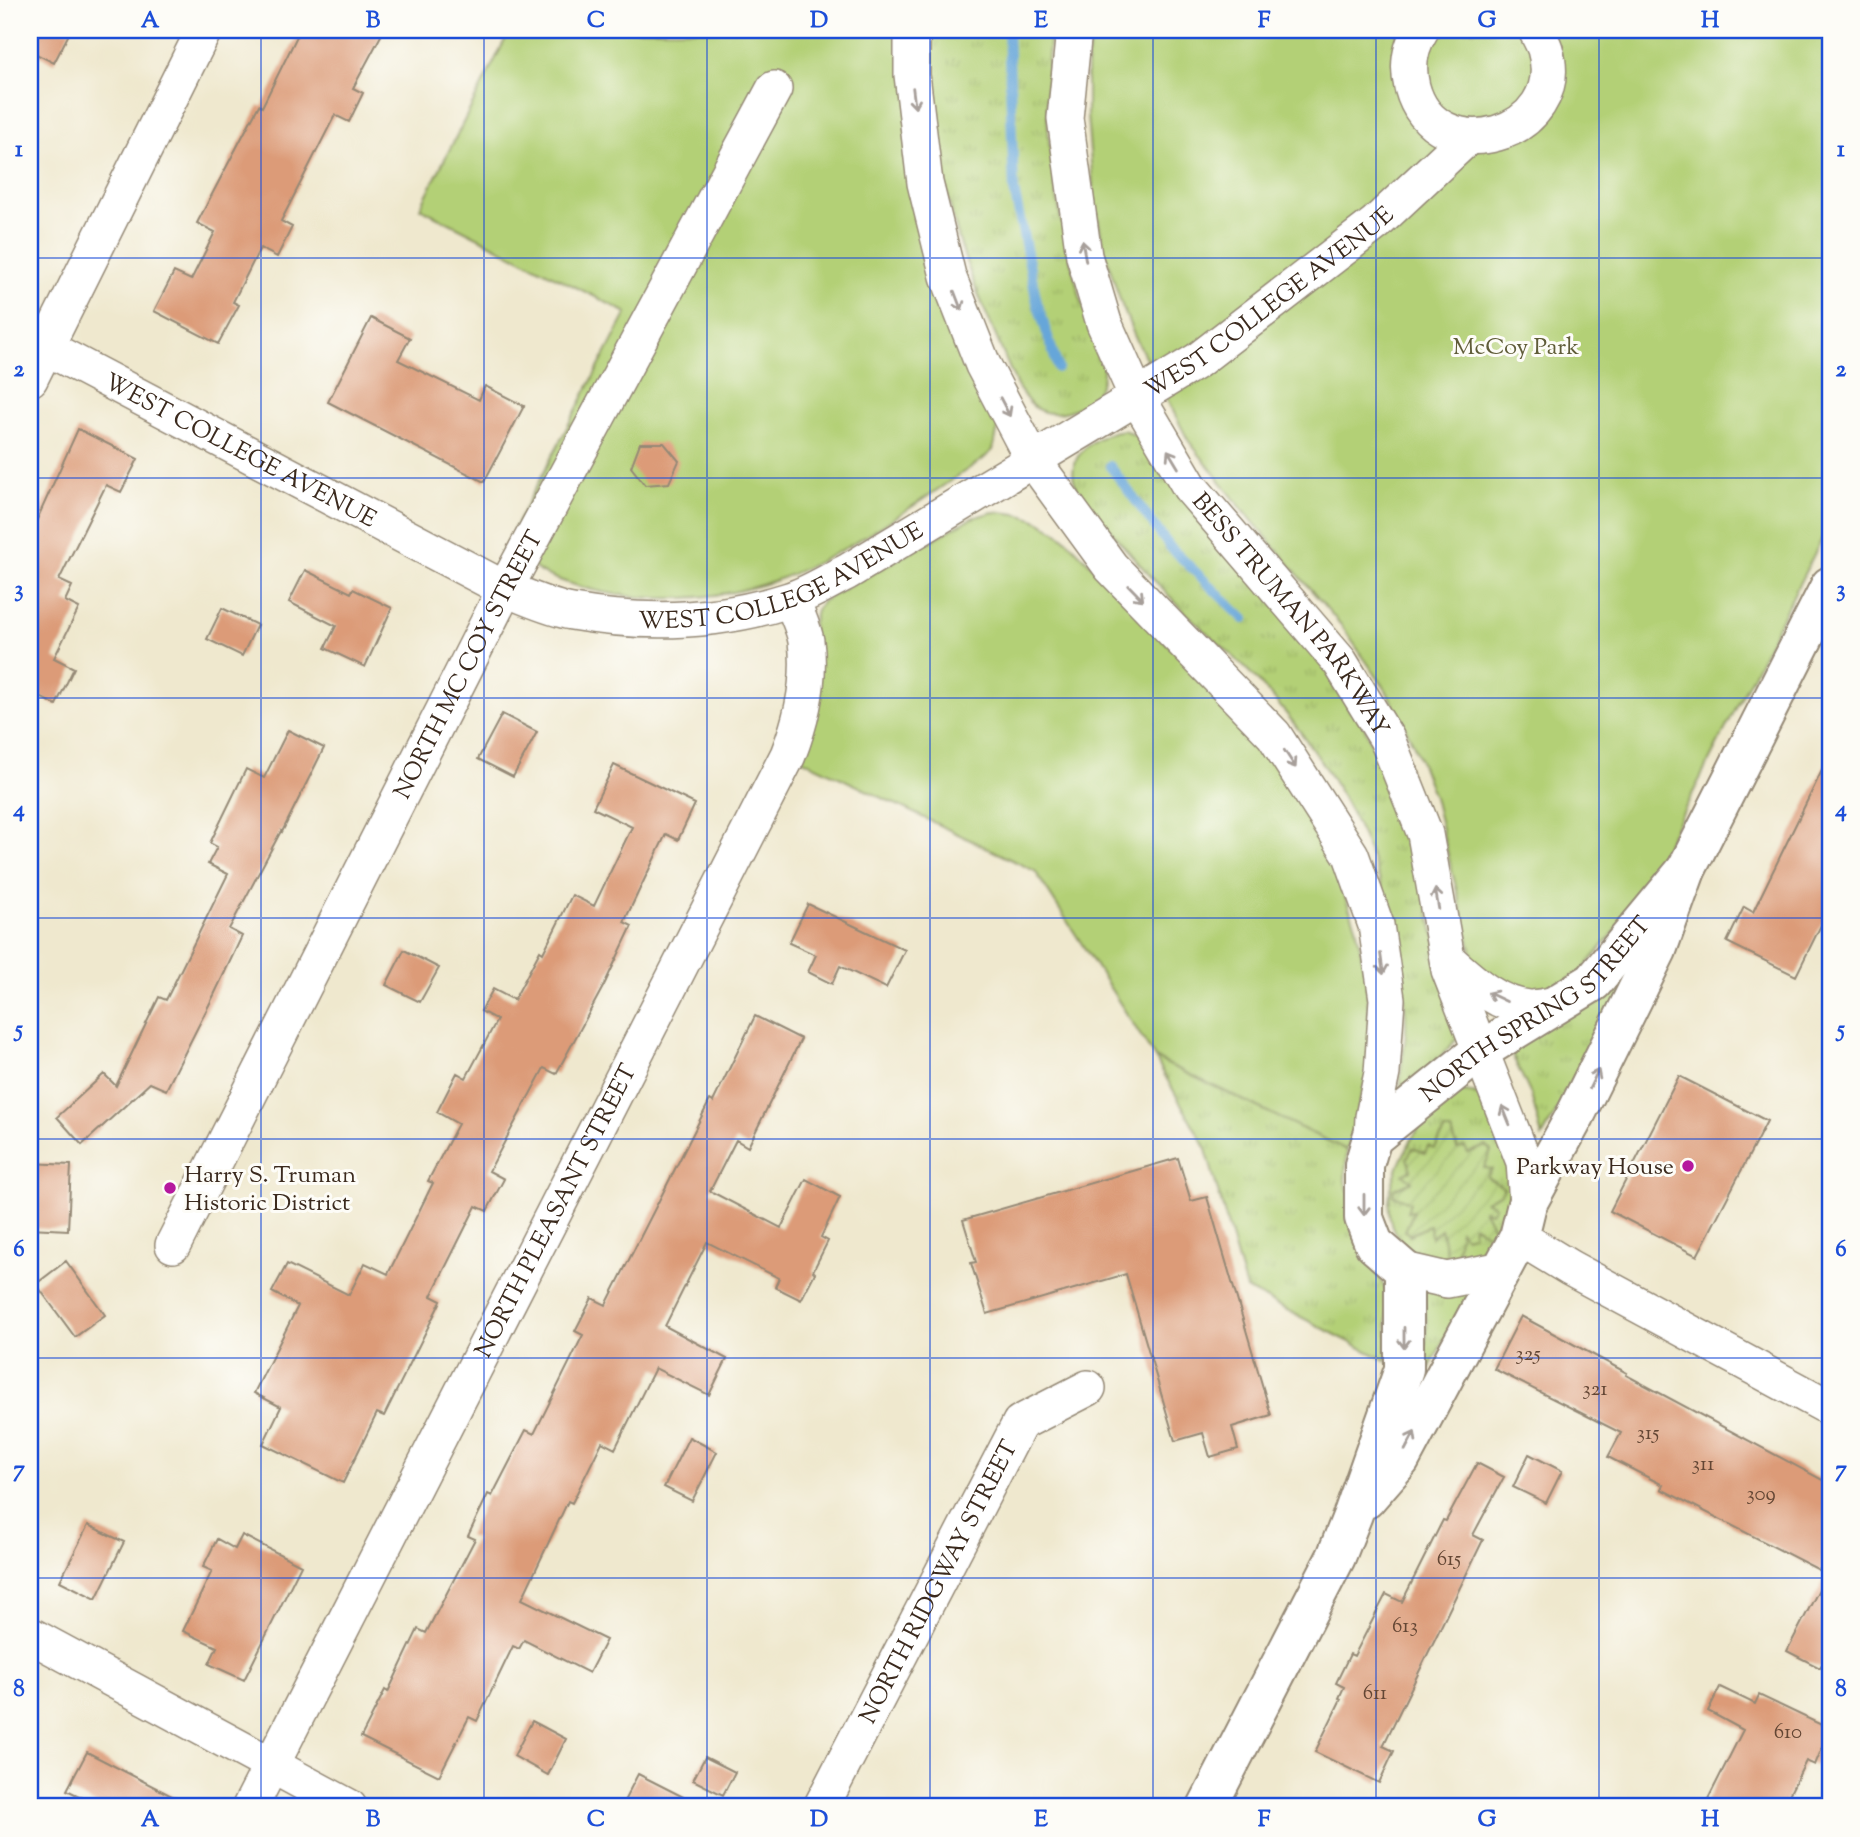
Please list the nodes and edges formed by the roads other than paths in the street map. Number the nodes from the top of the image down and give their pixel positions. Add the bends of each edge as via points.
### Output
1 (204, 30) edge
2 (912, 30) edge
3 (1074, 30) edge
4 (1421, 30) edge
5 (1536, 30) edge
6 (774, 89) dead end
7 (1468, 137) junction
8 (38, 344) edge
9 (30, 379) edge
10 (1137, 397) junction
11 (1033, 460) junction
12 (1830, 586) edge
13 (505, 589) junction
14 (792, 600) junction
15 (1686, 870) junction
16 (1447, 960) junction
17 (1557, 1004) junction
18 (1480, 1051) junction
19 (1372, 1138) junction
20 (1516, 1236) junction
21 (173, 1244) dead end
22 (1404, 1270) junction
23 (1088, 1388) dead end
24 (1830, 1408) edge
25 (1353, 1514) junction
26 (30, 1635) edge
27 (271, 1766) junction
28 (250, 1807) edge
29 (349, 1807) edge
30 (821, 1807) edge
31 (1207, 1807) edge

1 - 8 street
2 -> 11 street via 912,75 925,183 948,276 983,365
10 -> 3 street, BESS TRUMAN PARKWAY via 1104,323 1084,256 1065,118
4 - 7 street via 1411,53 1409,75 1415,97 1428,116 1446,130
5 - 7 street via 1548,72 1543,95 1531,114 1513,129
6 - 13 street, NORTH MC COY STREET
7 - 10 street, WEST COLLEGE AVENUE via 1376,223 1197,360
8 - 9 street
8 - 13 street, WEST COLLEGE AVENUE
10 - 11 street, WEST COLLEGE AVENUE
16 -> 10 street, BESS TRUMAN PARKWAY via 1425,834 1387,739 1340,662 1190,487
11 - 14 street, WEST COLLEGE AVENUE
11 -> 19 street via 1111,567 1274,735 1351,855 1376,925 1387,999
12 - 15 street, NORTH SPRING STREET
13 - 14 street, WEST COLLEGE AVENUE via 569,611 646,620 686,621
13 - 21 street, NORTH MC COY STREET
14 - 27 street, NORTH PLEASANT STREET via 806,640 806,688 788,755
15 - 17 street, NORTH SPRING STREET via 1593,982
20 -> 15 street, NORTH SPRING STREET via 1657,950
17 -> 16 street via 1530,1008 1507,1002 1485,991
16 - 18 street, BESS TRUMAN PARKWAY
17 - 18 street, NORTH SPRING STREET
18 - 19 street, NORTH SPRING STREET
20 -> 18 street, BESS TRUMAN PARKWAY via 1524,1162
19 -> 22 street via 1364,1166 1364,1218 1374,1244
20 - 22 street via 1447,1280
20 - 24 street
25 -> 20 street, NORTH SPRING STREET via 1400,1460
22 -> 25 street, NORTH SPRING STREET via 1404,1369
23 - 30 street, NORTH RIDGWAY STREET via 1020,1423
25 - 31 street, NORTH SPRING STREET via 1336,1557
26 - 27 street
27 - 28 street, NORTH PLEASANT STREET
27 - 29 street

